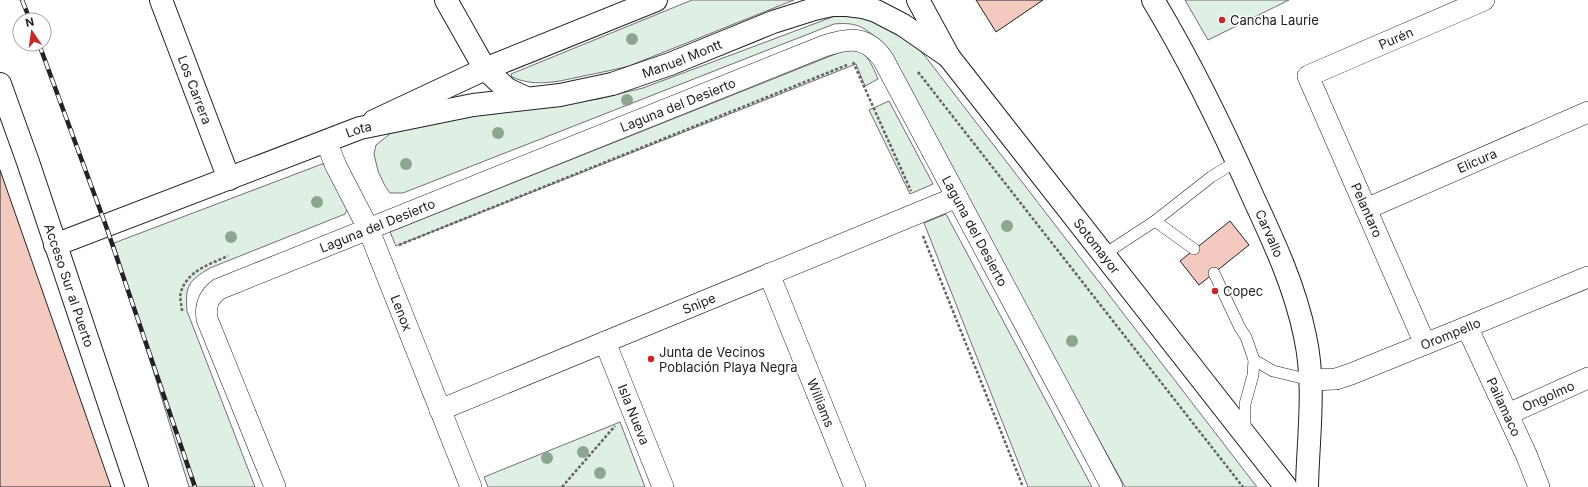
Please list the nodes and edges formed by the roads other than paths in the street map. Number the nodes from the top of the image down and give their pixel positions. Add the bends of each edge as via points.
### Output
1 (161, 0) edge
2 (446, 0) edge
3 (656, 0) edge
4 (918, 0) edge
5 (1153, 0) edge
6 (1484, 0) edge
7 (949, 57) junction
8 (485, 69) junction
9 (1308, 76) joint
10 (0, 84) edge
11 (526, 98) junction
12 (1588, 112) edge
13 (360, 128) junction
14 (326, 141) junction
15 (1237, 161) junction
16 (229, 179) junction
17 (957, 197) junction
18 (1366, 209) junction
19 (1155, 221) junction
20 (368, 228) junction
21 (55, 245) junction
22 (1194, 249) dead end
23 (1103, 255) junction
24 (1214, 273) dead end
25 (769, 274) junction
26 (1588, 276) edge
27 (1467, 327) junction
28 (605, 342) junction
29 (1425, 344) junction
30 (1254, 360) junction
31 (1588, 378) edge
32 (1310, 380) junction
33 (440, 410) junction
34 (1508, 414) junction
35 (1245, 435) junction
36 (137, 487) edge
37 (275, 487) edge
38 (471, 487) edge
39 (663, 487) edge
40 (855, 487) edge
41 (1112, 487) edge
42 (1286, 487) edge
43 (1307, 487) edge
44 (1539, 487) edge

1 - 16 main road, Los Carrera
2 - 8 main road
3 - 8 main road, Lota
4 - 7 main road, Sotomayor
5 - 15 main road, Carvallo via 1193,71
6 - 9 street, Purén
7 - 11 main road, Manuel Montt via 889,17 863,7 832,5 793,15 612,84 560,95
7 - 23 main road, Sotomayor
8 - 11 main road via 507,89
8 - 13 main road, Lota
9 - 18 street, Pelantaro
10 - 21 main road, Acceso Sur al Puerto
11 - 13 main road, Manuel Montt via 473,105
12 - 18 street, Elicura
13 - 14 main road, Lota
14 - 16 main road, Lota
14 - 20 street, Lenox
15 - 19 lane via 1211,177
15 - 32 main road, Carvallo via 1279,254 1290,285 1305,336
16 - 21 main road, Lota
17 - 20 street, Laguna del Desierto via 884,59 869,44 850,39 824,46
17 - 25 street, Snipe
17 - 41 street, Laguna del Desierto
18 - 29 street, Pelantaro
19 - 22 lane
19 - 23 lane
20 - 33 street, Lenox
20 - 37 street, Laguna del Desierto via 219,289 207,304 208,319
21 - 36 main road, Acceso Sur al Puerto
23 - 35 main road, Sotomayor
24 - 30 lane via 1246,337
25 - 28 street, Snipe
25 - 40 street, Williams
26 - 27 street, Orompello
27 - 29 street, Orompello
27 - 34 street, Pailamaco
28 - 33 street, Snipe
28 - 39 street, Isla Nueva
29 - 32 street, Orompello via 1336,379
30 - 32 lane via 1273,371
30 - 35 lane via 1245,404
31 - 34 street, Ongolmo
32 - 43 main road, Carvallo
33 - 38 street, Lenox
34 - 44 street, Pailamaco
35 - 42 main road, Sotomayor

